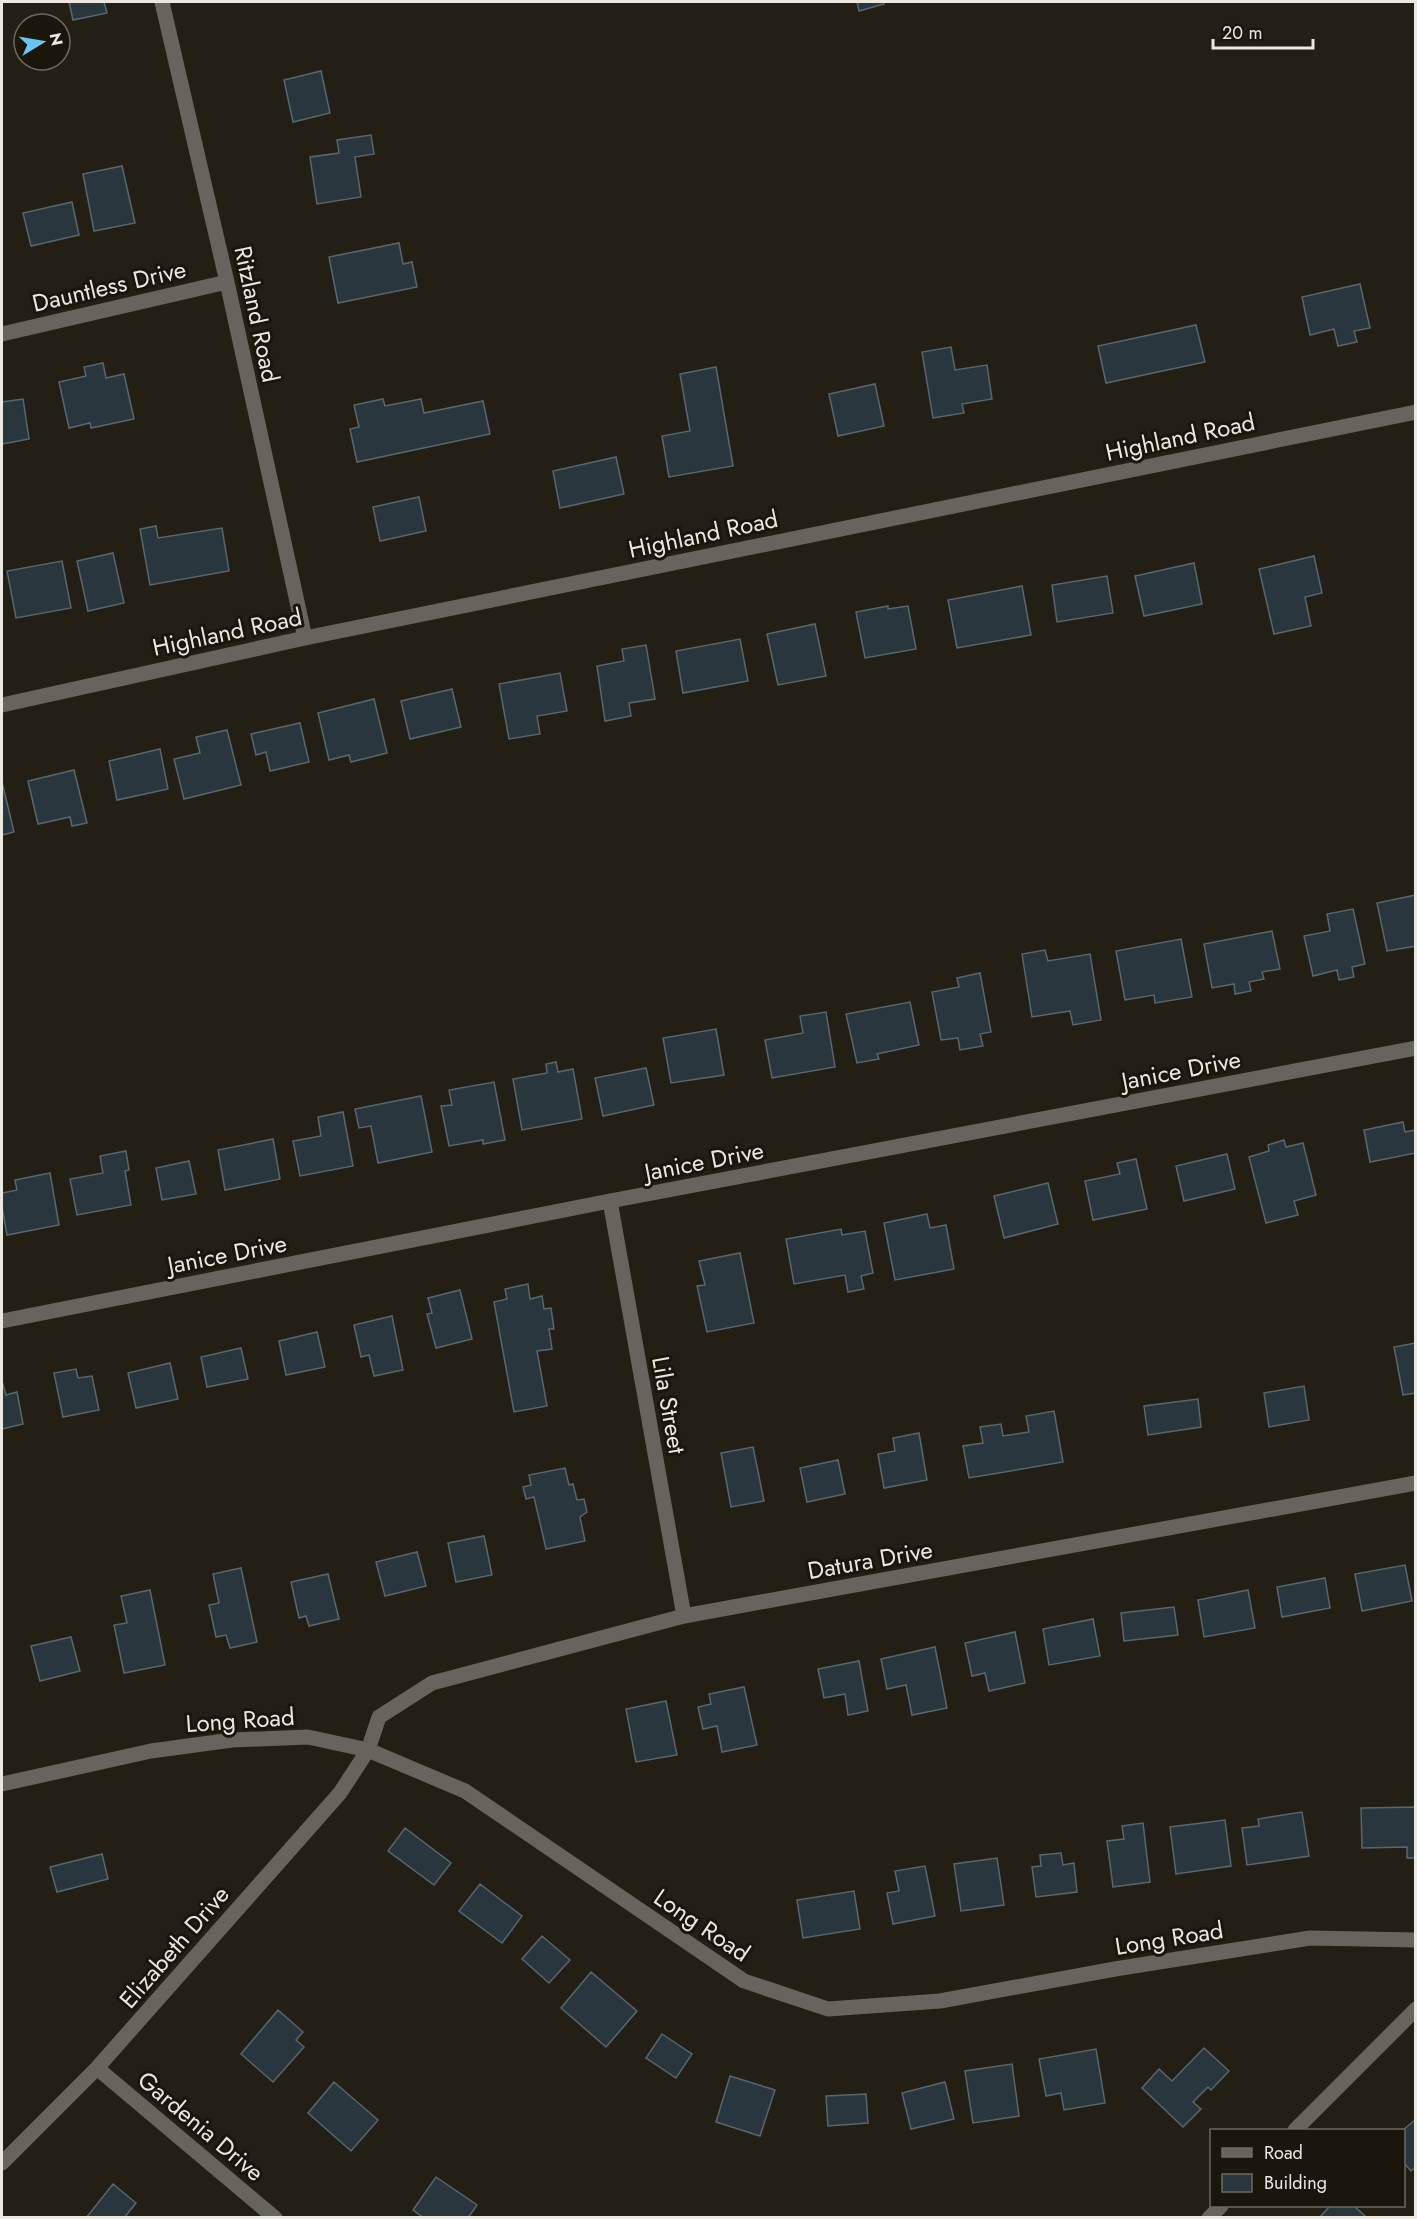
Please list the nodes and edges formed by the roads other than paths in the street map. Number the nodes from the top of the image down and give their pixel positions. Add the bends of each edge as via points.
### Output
1 (162, 2) edge
2 (227, 282) junction
3 (2, 334) edge
4 (1416, 412) edge
5 (305, 638) junction
6 (2, 705) edge
7 (1416, 1048) edge
8 (610, 1202) junction
9 (2, 1321) edge
10 (1416, 1483) edge
11 (684, 1616) junction
12 (368, 1750) junction
13 (2, 1784) edge
14 (1416, 1940) edge
15 (1416, 2010) edge
16 (97, 2068) junction
17 (1296, 2129) edge
18 (2, 2163) edge
19 (275, 2217) edge

1 - 2 street, Ritzland Road
2 - 3 street, Dauntless Drive
2 - 5 street, Ritzland Road
4 - 5 street, Highland Road
5 - 6 street, Highland Road
7 - 8 street, Janice Drive
8 - 9 street, Janice Drive
8 - 11 street, Lila Street
10 - 11 street, Datura Drive
11 - 12 street, Datura Drive via 432,1683 379,1718
12 - 13 street, Long Road via 308,1737 232,1740 151,1750
12 - 14 street, Long Road via 465,1791 744,1981 828,2009 940,2001 1310,1938
12 - 16 street, Elizabeth Drive via 340,1793
15 - 17 street
16 - 18 street, Elizabeth Drive
16 - 19 street, Gardenia Drive

